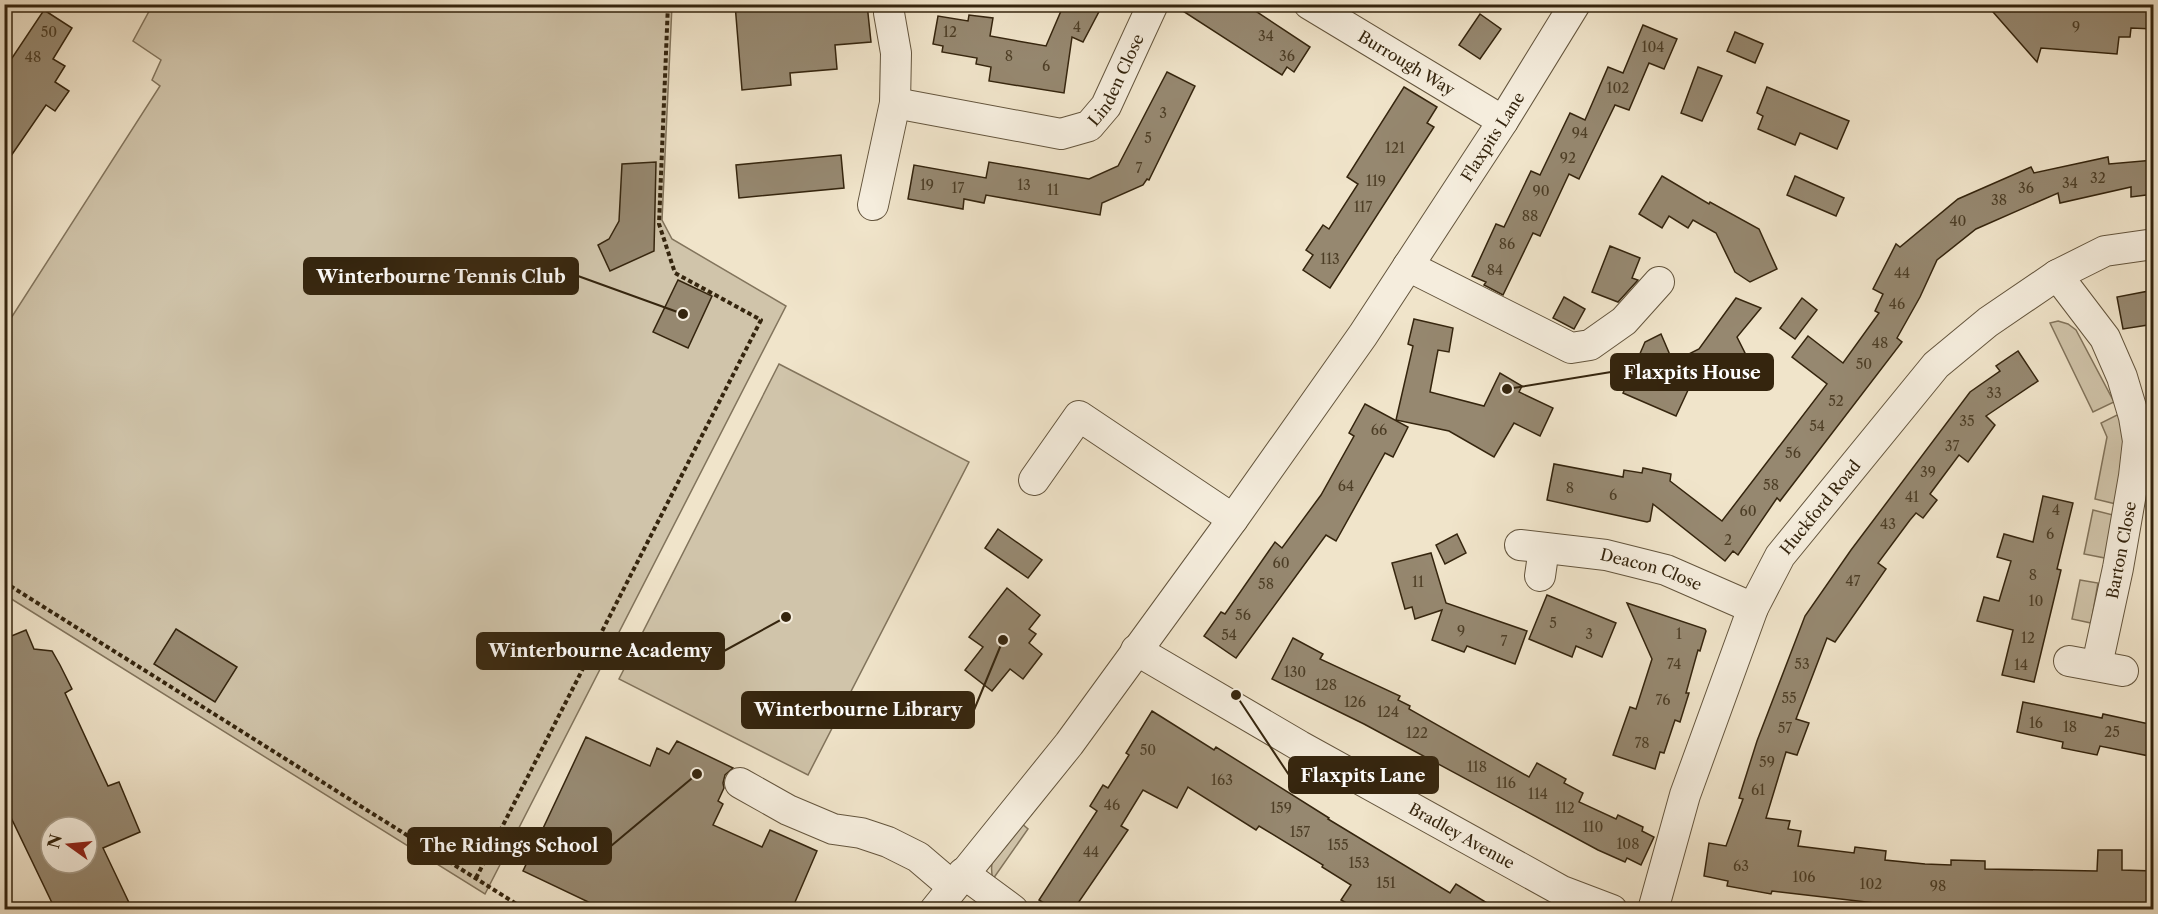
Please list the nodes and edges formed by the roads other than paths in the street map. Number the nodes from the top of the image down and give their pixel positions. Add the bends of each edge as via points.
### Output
1 (1153, 4) edge
2 (1309, 4) edge
3 (1575, 4) edge
4 (889, 13) dead end
5 (907, 106) junction
6 (1503, 121) junction
7 (873, 205) dead end
8 (2154, 244) edge
9 (1408, 266) junction
10 (2057, 275) junction
11 (1659, 282) dead end
12 (1034, 480) dead end
13 (1233, 519) junction
14 (1535, 556) dead end
15 (1753, 608) junction
16 (1136, 650) junction
17 (2096, 666) dead end
18 (740, 783) dead end
19 (950, 889) edge
20 (1013, 909) edge
21 (1606, 909) edge
22 (1653, 909) edge

1 - 5 street, Linden Close via 1106,106 1089,126 1061,134
2 - 6 street, Burrough Way
3 - 6 street, Flaxpits Lane
4 - 5 street
5 - 7 street
6 - 9 street, Flaxpits Lane
8 - 10 street, Huckford Road via 2105,251
9 - 11 street via 1571,348 1590,345 1624,321
9 - 13 street, Flaxpits Lane
10 - 15 street, Huckford Road via 1988,322 1936,364 1780,556
10 - 17 street, Barton Close via 2105,338 2122,377 2138,441 2118,567
12 - 13 street via 1079,416
13 - 16 street, Flaxpits Lane
14 - 15 street, Deacon Close via 1606,555 1666,570
15 - 22 street, Huckford Road via 1685,795
16 - 19 street, Flaxpits Lane via 1068,744
16 - 21 street, Bradley Avenue via 1562,891
18 - 19 street via 833,829 861,833 918,857
19 - 20 street

